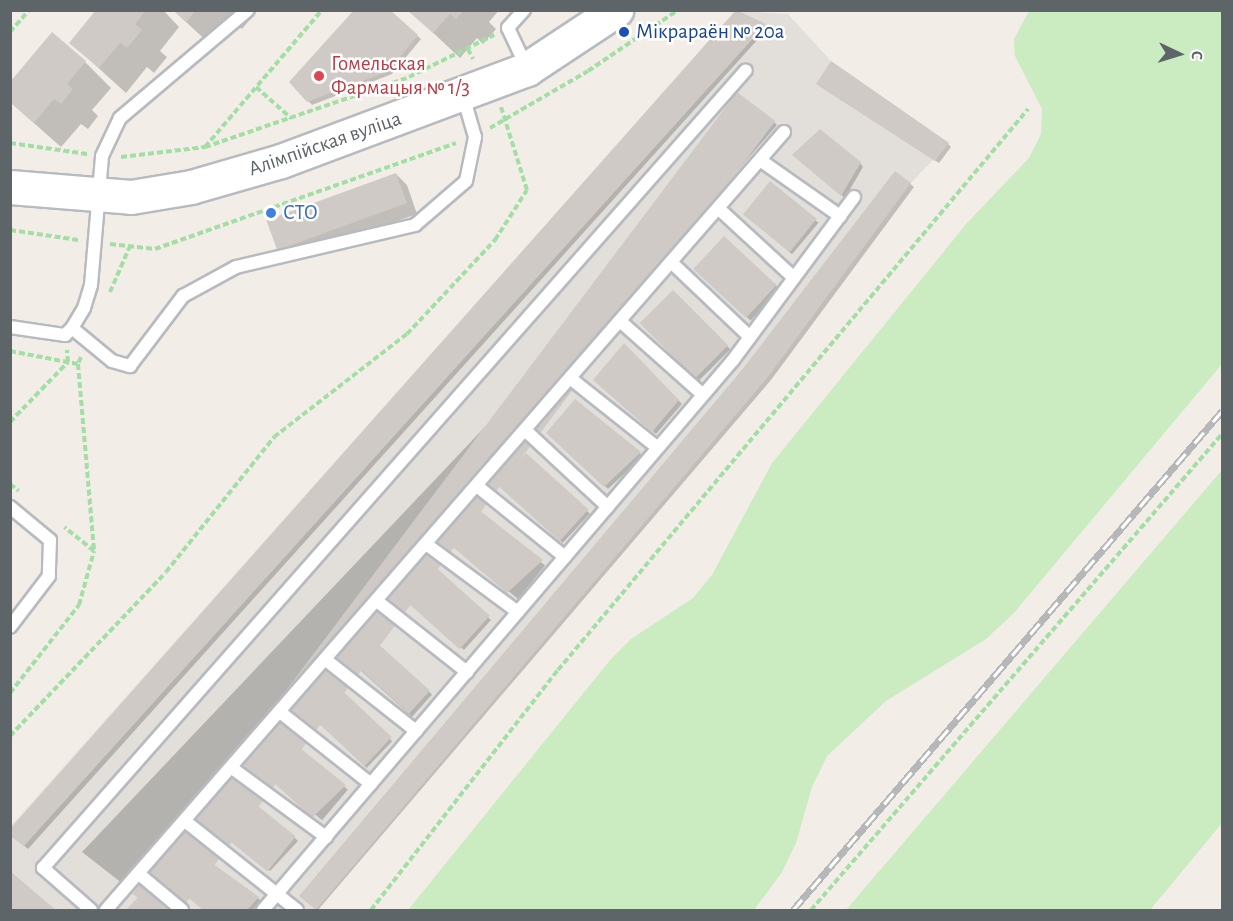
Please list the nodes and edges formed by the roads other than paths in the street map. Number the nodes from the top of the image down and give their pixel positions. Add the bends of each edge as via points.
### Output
1 (248, 10) edge
2 (524, 10) edge
3 (616, 10) edge
4 (527, 69) junction
5 (746, 70) dead end
6 (463, 96) junction
7 (784, 132) dead end
8 (760, 160) junction
9 (10, 187) edge
10 (101, 196) junction
11 (854, 197) dead end
12 (718, 208) junction
13 (840, 216) junction
14 (671, 262) junction
15 (794, 278) junction
16 (620, 321) junction
17 (10, 327) edge
18 (68, 331) junction
19 (750, 337) junction
20 (570, 378) junction
21 (703, 395) junction
22 (525, 430) junction
23 (658, 448) junction
24 (477, 486) junction
25 (10, 507) edge
26 (608, 507) junction
27 (426, 544) junction
28 (565, 557) junction
29 (377, 601) junction
30 (518, 612) junction
31 (10, 627) edge
32 (326, 660) junction
33 (467, 672) junction
34 (280, 712) junction
35 (416, 731) junction
36 (232, 768) junction
37 (371, 784) junction
38 (186, 821) junction
39 (326, 837) junction
40 (139, 874) junction
41 (278, 894) junction
42 (91, 910) edge
43 (106, 910) edge
44 (182, 910) edge
45 (263, 910) edge
46 (297, 910) edge

1 - 10 lane via 120,118 102,156
2 - 4 lane via 508,28
3 - 4 street, Алімпійская вуліца
4 - 6 street, Алімпійская вуліца
5 - 42 lane via 43,868
6 - 10 street, Алімпійская вуліца via 281,161 191,187 131,197
6 - 18 lane via 475,137 466,181 415,225 236,267 183,296 130,366 112,361 88,341
7 - 8 lane
8 - 12 lane
8 - 13 lane
9 - 10 street, Алімпійская вуліца
10 - 18 lane via 91,285 84,308
11 - 13 lane
12 - 14 lane
12 - 15 lane
13 - 15 lane
14 - 16 lane
14 - 19 lane
15 - 19 lane
16 - 20 lane
16 - 21 lane
17 - 18 lane
19 - 21 lane
20 - 22 lane
20 - 23 lane
21 - 23 lane
22 - 24 lane
22 - 26 lane
23 - 26 lane
24 - 27 lane
24 - 28 lane
25 - 31 lane via 50,540 49,576
26 - 28 lane
27 - 29 lane
27 - 30 lane
28 - 30 lane
29 - 32 lane
29 - 33 lane
30 - 33 lane
32 - 34 lane
32 - 35 lane
33 - 35 lane
34 - 36 lane
34 - 37 lane
35 - 37 lane
36 - 38 lane
36 - 39 lane
37 - 39 lane
38 - 40 lane
38 - 41 lane
39 - 41 lane
40 - 43 lane
40 - 44 lane
41 - 45 lane
41 - 46 lane

